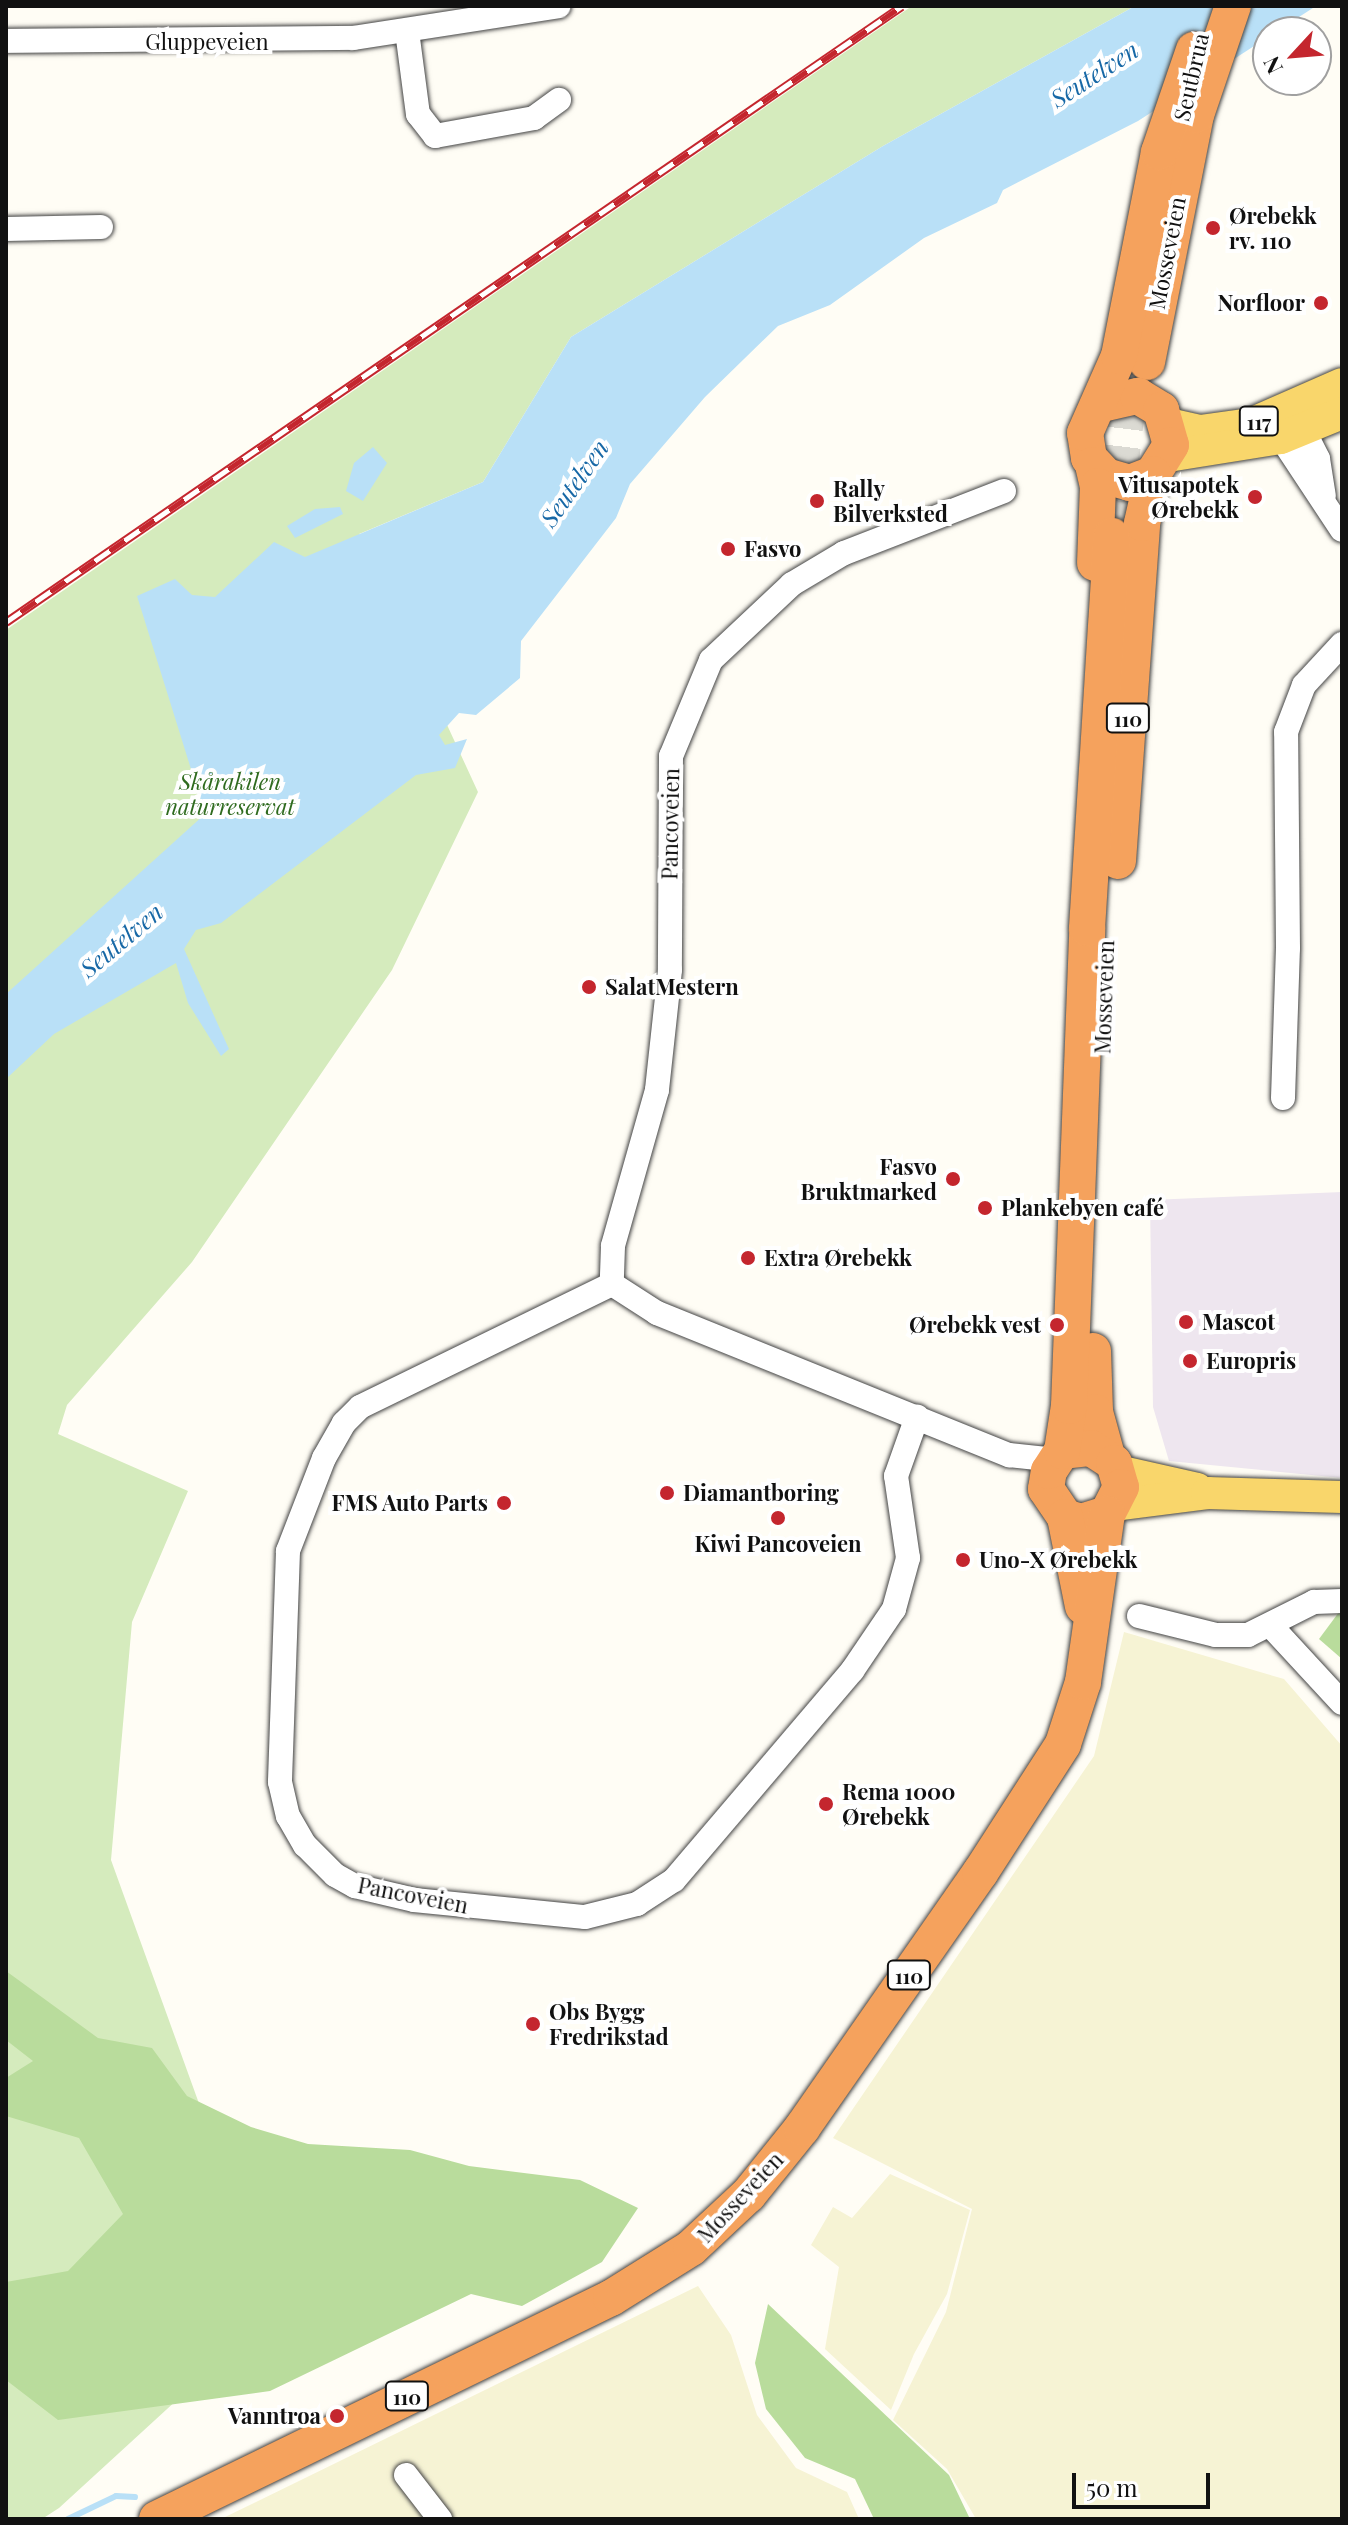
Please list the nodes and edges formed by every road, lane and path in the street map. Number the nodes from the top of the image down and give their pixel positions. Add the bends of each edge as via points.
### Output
1 (559, 6) edge
2 (1208, 6) edge
3 (1233, 6) edge
4 (407, 31) junction
5 (6, 41) edge
6 (1204, 59) junction
7 (559, 100) dead end
8 (1181, 146) junction
9 (101, 227) dead end
10 (6, 229) edge
11 (1140, 361) tunnel mouth
12 (1342, 384) edge
13 (1102, 404) junction
14 (1342, 413) edge
15 (1289, 427) junction
16 (1163, 441) junction
17 (1093, 465) junction
18 (1004, 491) dead end
19 (1342, 530) edge
20 (1342, 644) edge
21 (1087, 928) junction
22 (1106, 962) junction
23 (1283, 1098) dead end
24 (612, 1284) junction
25 (917, 1417) junction
26 (1057, 1479) junction
27 (1112, 1486) junction
28 (1342, 1497) edge
29 (1342, 1601) edge
30 (1139, 1616) dead end
31 (1270, 1625) junction
32 (1088, 1634) junction
33 (1342, 1703) edge
34 (406, 2475) dead end
35 (157, 2519) edge
36 (440, 2519) edge

1 - 4 street, Gluppeveien
2 - 6 highway, Seutbrua / 110
3 - 6 highway, Seutbrua / 110
4 - 5 street, Gluppeveien via 267,42
4 - 7 street via 418,114 435,136 534,118
6 - 8 highway, Seutbrua / 110
8 - 11 highway, Mosseveien / 110
8 - 13 highway, 110
8 - 16 highway, 110 via 1163,351
9 - 10 street
12 - 15 main road, 117
13 - 16 highway via 1138,396
13 - 17 highway, 110 via 1085,433
14 - 15 main road, 117
15 - 16 main road, 117
15 - 19 street
16 - 17 highway via 1122,482
16 - 22 highway, 110 via 1142,523 1116,898
17 - 21 highway, 110 via 1098,508 1086,745
18 - 24 street, Pancoveien via 844,553 792,584 711,660 671,756 670,970 659,1075 613,1246
20 - 23 street via 1304,685 1286,732
21 - 22 highway, Mosseveien / 110 via 1119,537
21 - 26 highway, Mosseveien / 110 via 1069,1406
22 - 27 highway, Mosseveien / 110 via 1093,1375 1095,1412
24 - 25 street via 657,1313
24 - 25 street, Pancoveien via 360,1407 324,1458 288,1551 280,1782 288,1816 305,1845 335,1875 355,1886 414,1900 585,1917 637,1904 674,1880 852,1671 894,1609 908,1558 896,1476
25 - 26 street
26 - 27 highway via 1091,1448
26 - 27 highway via 1081,1522
26 - 32 highway, Mosseveien / 110
27 - 28 main road
27 - 32 highway, Mosseveien / 110
29 - 31 street via 1314,1602
30 - 31 street via 1216,1635 1248,1635
31 - 33 street
32 - 35 highway, Mosseveien / 110 via 1077,1708 1043,1779 802,2128 723,2221 691,2248 611,2298
34 - 36 street

